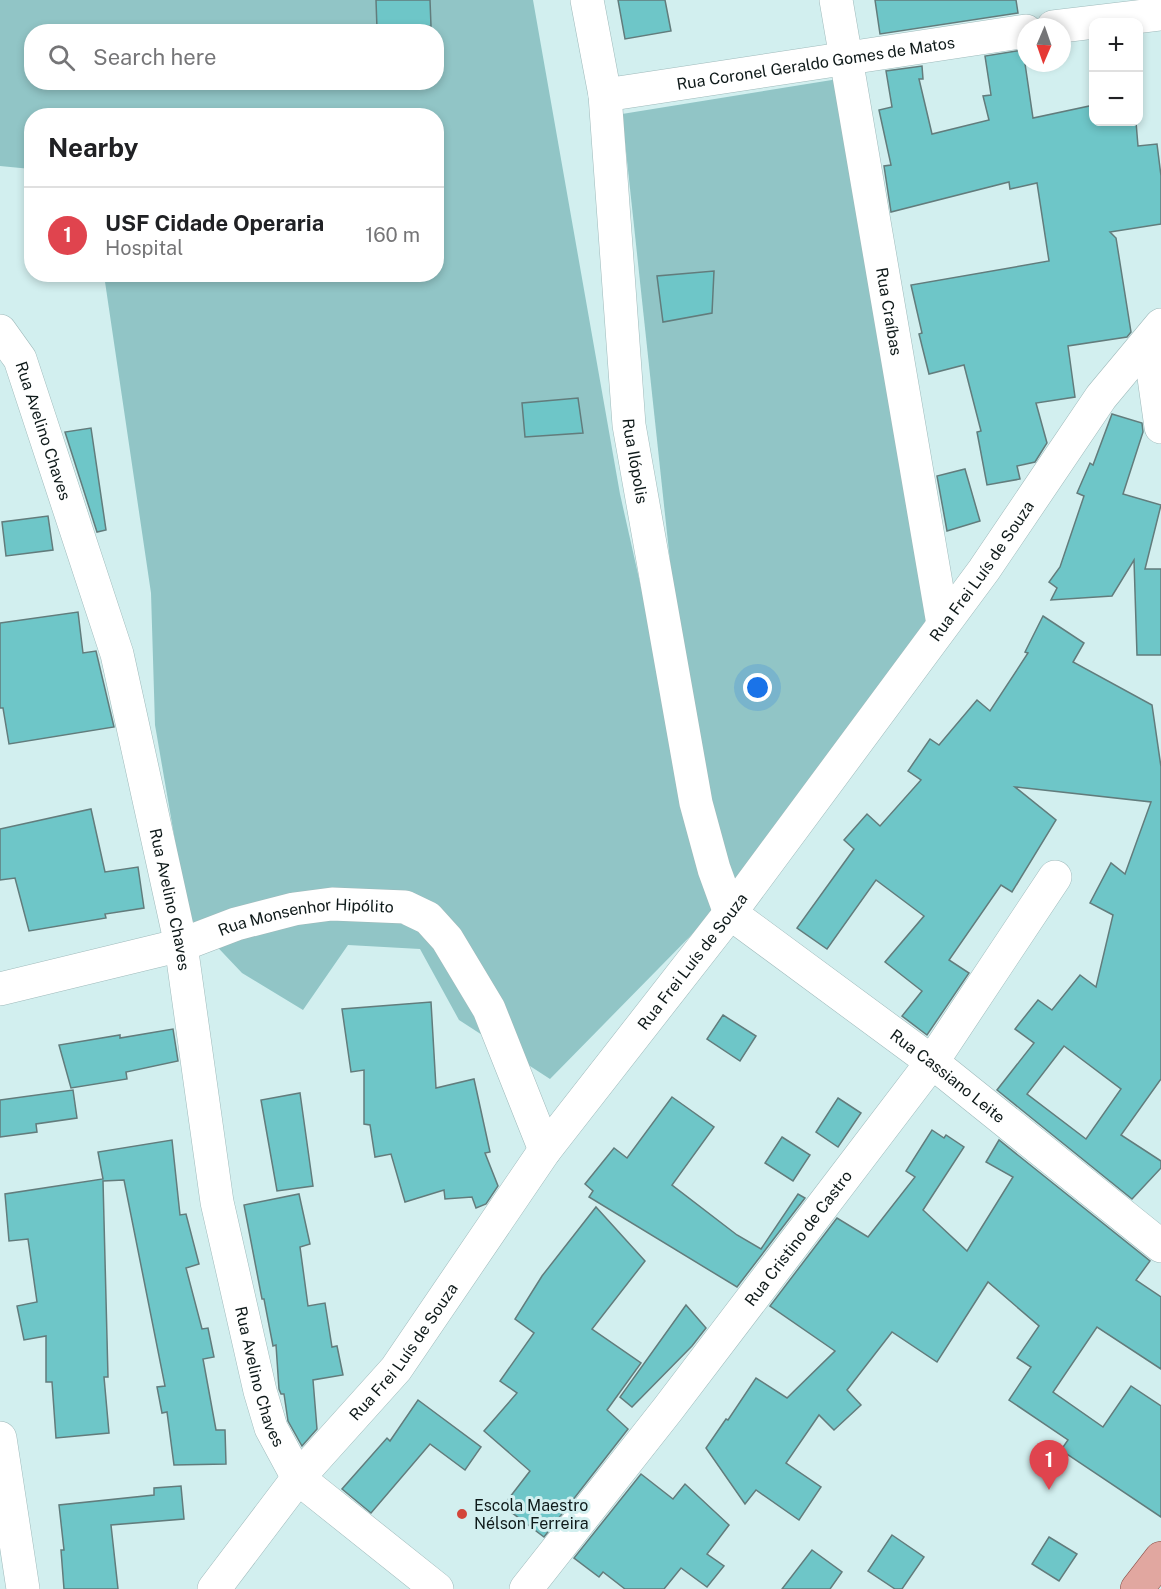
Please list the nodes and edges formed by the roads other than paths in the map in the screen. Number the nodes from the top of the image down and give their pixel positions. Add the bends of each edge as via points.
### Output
1 (587, 0) edge
2 (836, 0) edge
3 (1161, 14) edge
4 (1068, 17) edge
5 (1017, 32) edge
6 (847, 60) junction
7 (605, 95) junction
8 (0, 331) edge
9 (1155, 333) edge
10 (1161, 427) edge
11 (942, 624) junction
12 (1055, 877) dead end
13 (730, 913) junction
14 (181, 945) junction
15 (0, 988) edge
16 (932, 1062) junction
17 (544, 1150) junction
18 (1161, 1246) edge
19 (0, 1438) edge
20 (298, 1478) junction
21 (1161, 1558) edge
22 (23, 1589) edge
23 (214, 1589) edge
24 (438, 1589) edge
25 (526, 1589) edge
26 (1137, 1589) edge

1 - 7 street, Rua Ilópolis
2 - 6 street, Rua Craíbas
3 - 4 street
5 - 6 street, Rua Coronel Geraldo Gomes de Matos
6 - 7 street, Rua Coronel Geraldo Gomes de Matos
6 - 11 street, Rua Craíbas
7 - 13 street, Rua Ilópolis via 629,425 696,803
8 - 14 street, Rua Avelino Chaves via 20,358 117,654
9 - 10 street
9 - 11 street, Rua Frei Luís de Souza via 1101,398 989,563
11 - 13 street, Rua Frei Luís de Souza
12 - 16 street, Rua Cristino de Castro
13 - 16 street, Rua Cassiano Leite
13 - 17 street, Rua Frei Luís de Souza
14 - 15 street, Rua Monsenhor Hipólito
14 - 17 street, Rua Monsenhor Hipólito via 236,924 294,909 380,904 417,911 447,939 489,1009
14 - 20 street, Rua Avelino Chaves via 217,1202 260,1391 271,1428
16 - 18 street, Rua Cassiano Leite
16 - 25 street, Rua Cristino de Castro
17 - 20 street, Rua Frei Luís de Souza via 396,1369
19 - 22 street
20 - 23 street, Rua Frei Luís de Souza
20 - 24 street
21 - 26 main road

